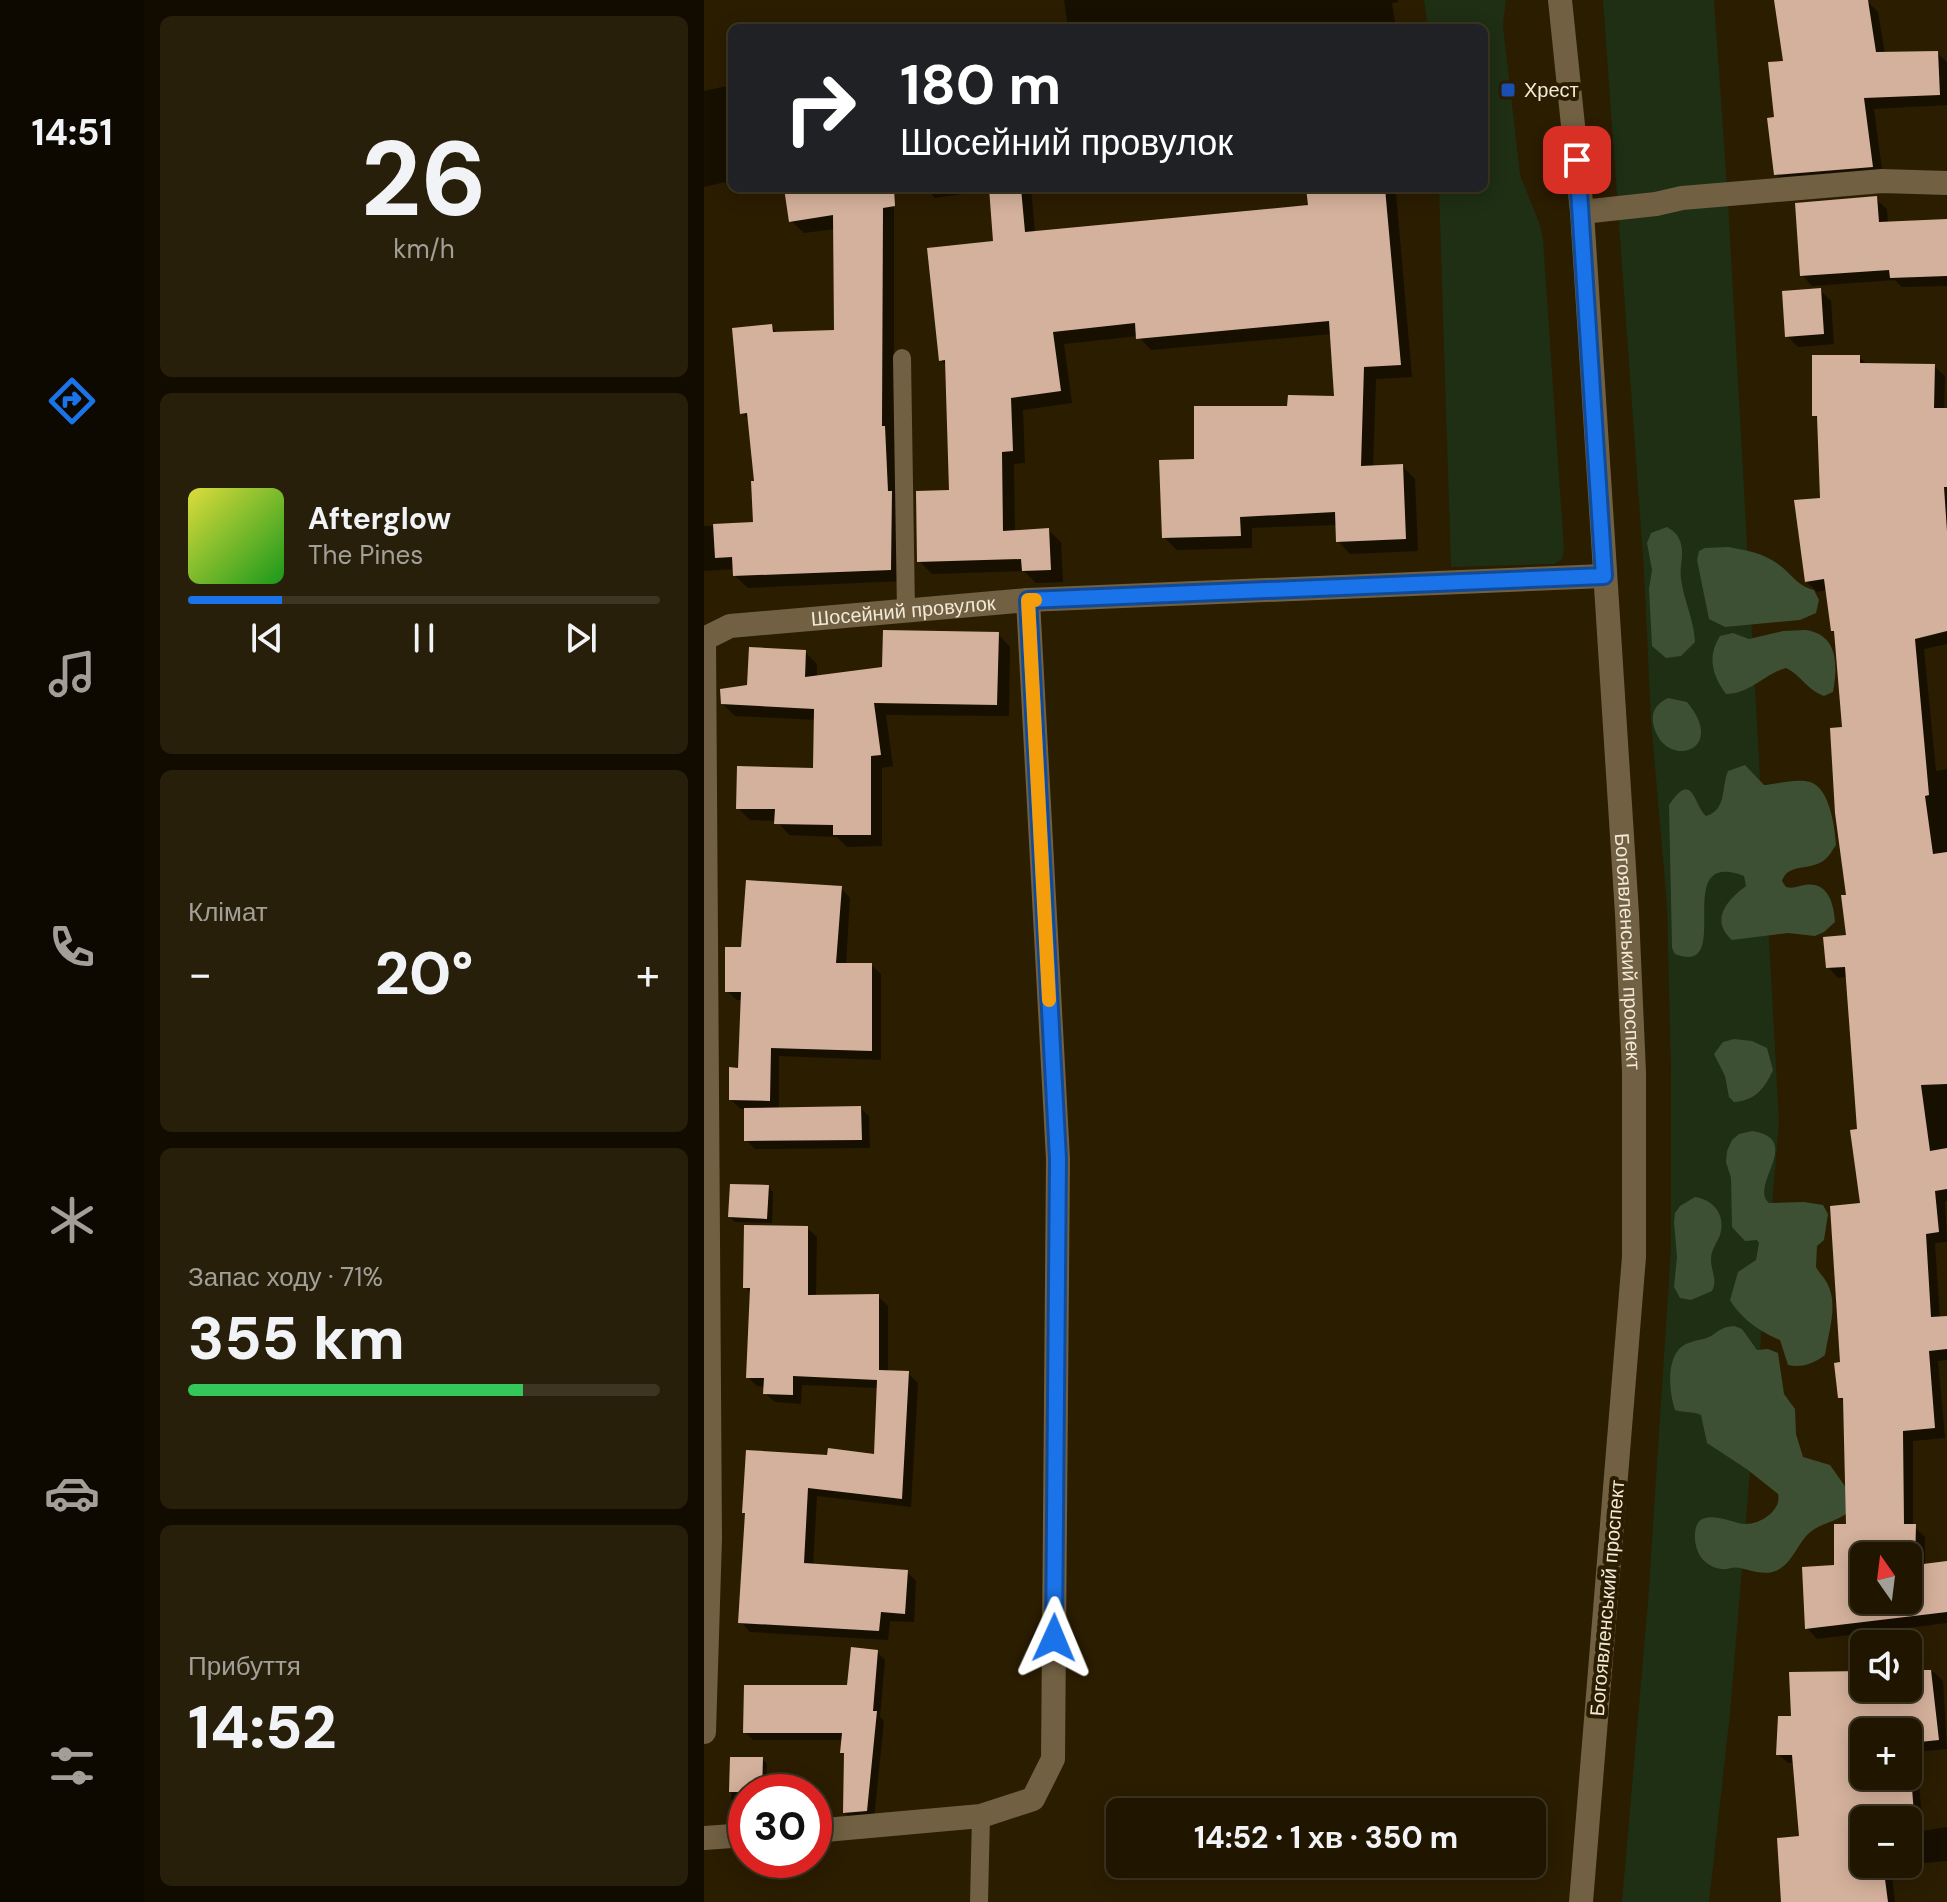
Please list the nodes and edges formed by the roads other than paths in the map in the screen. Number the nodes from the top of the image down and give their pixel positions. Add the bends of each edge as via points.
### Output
1 (1560, 0) edge
2 (1947, 183) edge
3 (1582, 212) junction
4 (902, 358) dead end
5 (1604, 576) junction
6 (1028, 600) junction
7 (906, 611) junction
8 (704, 1732) edge
9 (981, 1816) junction
10 (832, 1829) edge
11 (728, 1836) edge
12 (704, 1838) edge
13 (979, 1902) edge
14 (1581, 1902) edge

1 - 3 street, Богоявленський проспект
2 - 3 street via 1882,181
3 - 5 street, Богоявленський проспект
4 - 7 lane
5 - 6 street, Шосейний провулок
5 - 14 street, Богоявленський проспект via 1627,914 1634,1257
6 - 7 street, Шосейний провулок
6 - 9 street via 1058,1159 1053,1759 1033,1799
7 - 8 street, Шосейний провулок via 730,626 704,639 710,1539
9 - 10 street
9 - 13 lane
11 - 12 street

